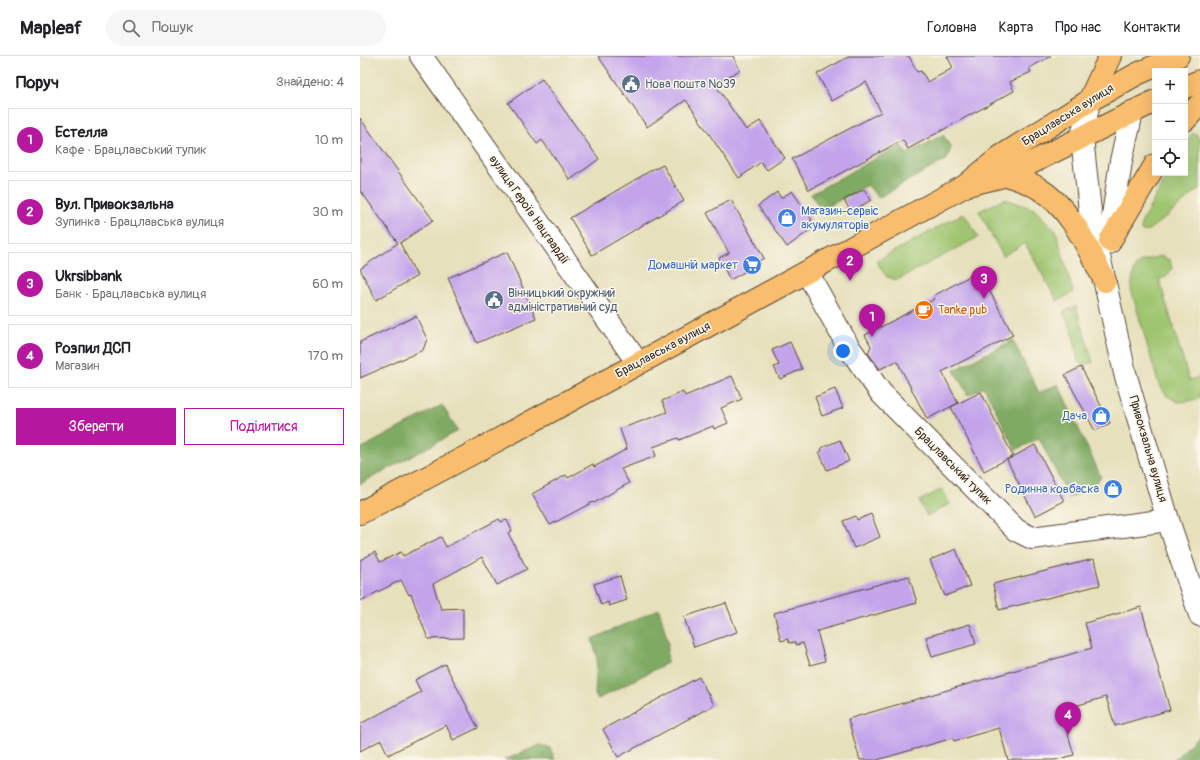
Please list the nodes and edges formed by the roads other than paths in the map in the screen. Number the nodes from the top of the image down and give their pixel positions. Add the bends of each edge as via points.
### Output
1 (421, 56) edge
2 (1110, 56) edge
3 (1178, 56) edge
4 (1137, 65) edge
5 (1200, 81) edge
6 (1188, 86) edge
7 (1089, 101) junction
8 (1152, 102) edge
9 (1200, 104) edge
10 (1132, 112) junction
11 (1188, 117) edge
12 (1082, 138) junction
13 (1152, 170) edge
14 (1007, 175) junction
15 (964, 186) junction
16 (1110, 241) junction
17 (807, 272) junction
18 (1105, 281) junction
19 (638, 363) junction
20 (360, 513) edge
21 (1168, 520) junction
22 (1200, 615) edge

1 - 19 street, вулиця Героїв Нацгвардії
2 - 7 main road
3 - 4 main road, Брацлавська вулиця
4 - 7 main road, Брацлавська вулиця
4 - 10 main road, Привокзальна вулиця
5 - 6 main road
7 - 12 street, Привокзальна вулиця
7 - 15 main road, Брацлавська вулиця via 1000,158
8 - 10 main road, Брацлавська вулиця
9 - 11 main road
10 - 12 main road, Брацлавська вулиця
10 - 16 street, Привокзальна вулиця
12 - 14 main road, Брацлавська вулиця
12 - 18 street, Привокзальна вулиця via 1091,220
13 - 16 main road
14 - 15 main road, Брацлавська вулиця
14 - 18 main road via 1037,188 1058,203 1074,222
15 - 17 main road, Брацлавська вулиця
16 - 18 street, Привокзальна вулиця
17 - 19 main road, Брацлавська вулиця
17 - 21 street, Брацлавський тупик via 848,346 881,392 1016,530 1032,538
18 - 21 street, Привокзальна вулиця via 1125,373
19 - 20 main road, Брацлавська вулиця
21 - 22 street, Привокзальна вулиця

